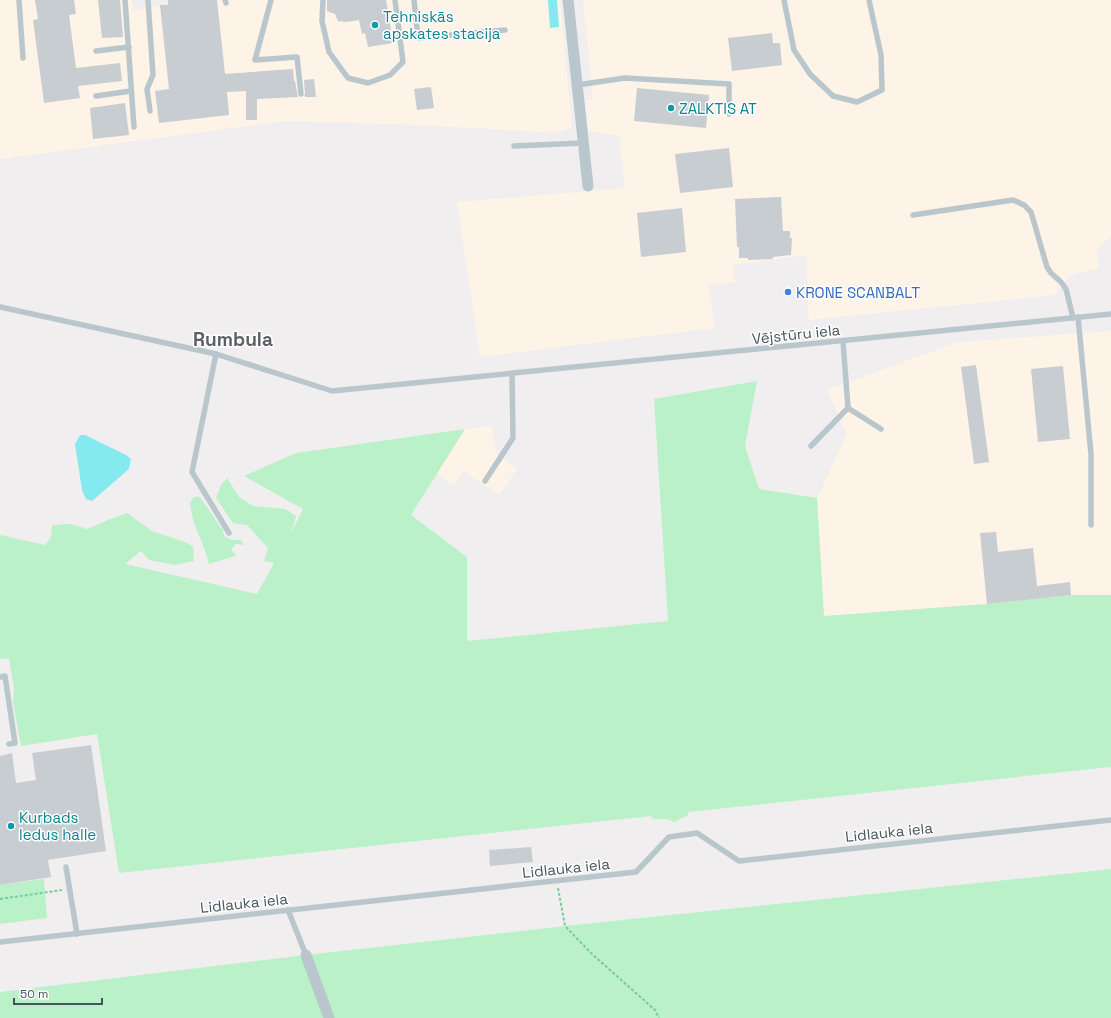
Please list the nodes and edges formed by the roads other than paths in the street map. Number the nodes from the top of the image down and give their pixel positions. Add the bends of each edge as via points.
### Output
1 (19, 0) edge
2 (125, 0) edge
3 (148, 0) edge
4 (271, 0) edge
5 (323, 0) edge
6 (395, 0) edge
7 (414, 0) edge
8 (568, 0) edge
9 (784, 0) edge
10 (869, 0) edge
11 (505, 30) dead end
12 (128, 47) junction
13 (96, 51) dead end
14 (23, 58) dead end
15 (577, 85) junction
16 (132, 91) junction
17 (301, 94) dead end
18 (96, 96) dead end
19 (150, 111) dead end
20 (729, 114) dead end
21 (134, 127) dead end
22 (583, 143) junction
23 (514, 146) dead end
24 (588, 186) dead end
25 (913, 216) dead end
26 (0, 307) edge
27 (1111, 314) edge
28 (1076, 317) junction
29 (843, 341) junction
30 (216, 354) junction
31 (512, 374) junction
32 (848, 408) junction
33 (881, 429) dead end
34 (812, 446) dead end
35 (485, 480) dead end
36 (1091, 525) dead end
37 (229, 532) dead end
38 (0, 677) edge
39 (9, 744) dead end
40 (1111, 820) edge
41 (66, 868) dead end
42 (288, 910) junction
43 (76, 934) junction
44 (0, 942) edge
45 (306, 955) joint
46 (329, 1018) edge

1 - 14 lane
2 - 12 lane
3 - 19 lane via 153,75 148,89
4 - 17 lane via 255,60 297,57
5 - 6 lane via 322,21 329,52 348,78 368,83 390,75 403,62
7 - 11 lane via 418,38
8 - 15 street
9 - 10 lane via 794,50 810,74 833,96 857,102 882,90 881,55
12 - 13 lane
12 - 16 lane
15 - 20 lane via 625,78 729,84
15 - 22 street
16 - 18 lane
16 - 21 lane
22 - 23 lane
22 - 24 street
25 - 28 lane via 1013,200 1024,205 1031,212 1049,270 1066,289
26 - 30 lane, Vējstūru iela
27 - 28 lane, Vējstūru iela
28 - 29 lane, Vējstūru iela
28 - 36 lane via 1091,454
29 - 31 lane, Vējstūru iela
29 - 32 lane
30 - 31 lane, Vējstūru iela via 332,391
30 - 37 lane via 192,472
31 - 35 lane via 513,438
32 - 33 lane
32 - 34 lane
38 - 39 lane via 5,676 15,742
40 - 42 lane, Lidlauka iela via 739,861 697,833 669,837 636,872
41 - 43 lane
42 - 43 lane, Lidlauka iela
42 - 45 lane
43 - 44 lane, Lidlauka iela
45 - 46 street

